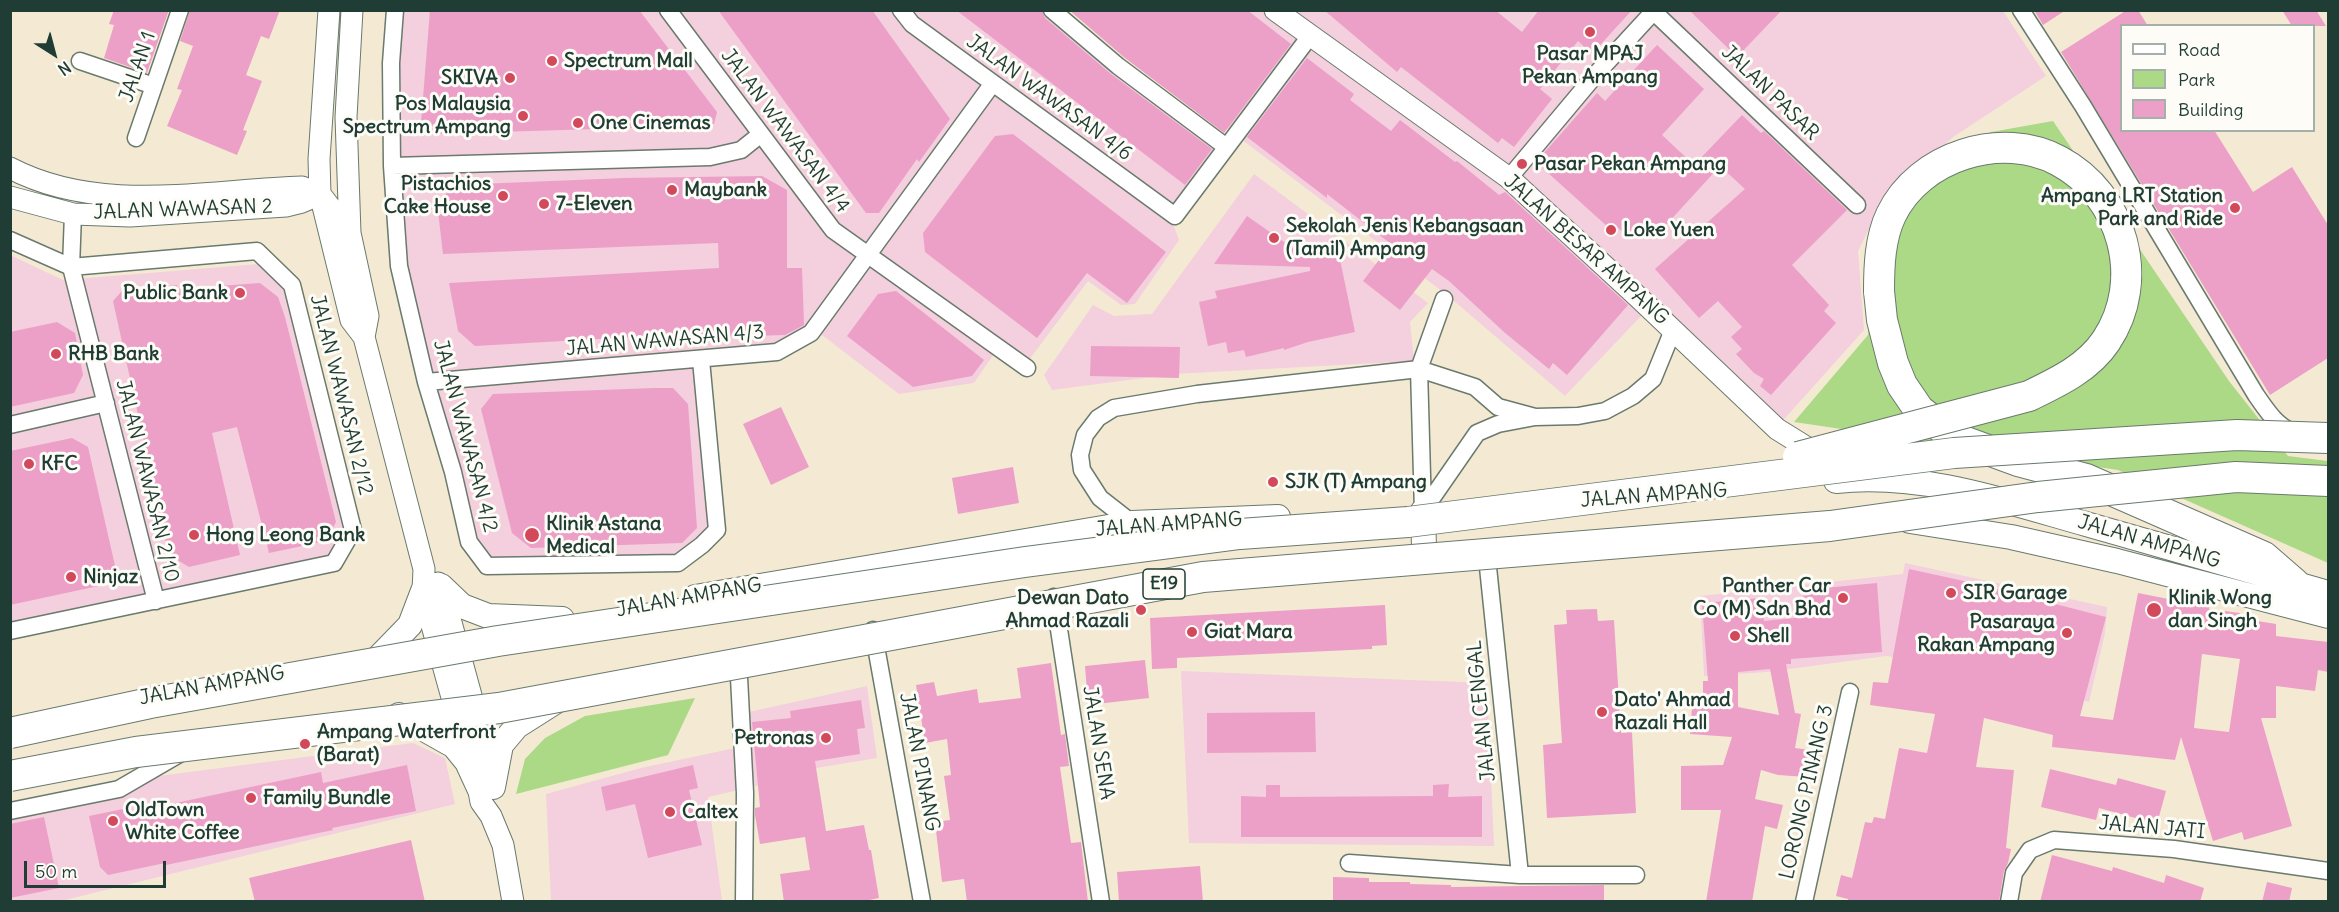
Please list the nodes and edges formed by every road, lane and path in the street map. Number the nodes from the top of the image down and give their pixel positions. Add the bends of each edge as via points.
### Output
1 (180, 10) edge
2 (329, 10) edge
3 (352, 10) edge
4 (395, 10) edge
5 (668, 10) edge
6 (901, 10) edge
7 (1052, 10) edge
8 (1275, 10) edge
9 (2021, 10) edge
10 (1655, 11) edge
11 (1310, 36) junction
12 (80, 61) dead end
13 (993, 83) junction
14 (154, 86) junction
15 (346, 117) junction
16 (761, 134) junction
17 (136, 138) dead end
18 (1225, 146) junction
19 (319, 159) junction
20 (392, 166) junction
21 (10, 168) edge
22 (1509, 178) junction
23 (320, 194) junction
24 (10, 197) edge
25 (288, 197) junction
26 (1857, 205) dead end
27 (73, 214) junction
28 (340, 234) junction
29 (10, 240) edge
30 (867, 253) junction
31 (71, 267) junction
32 (1444, 299) dead end
33 (1673, 330) junction
34 (701, 360) junction
35 (1027, 368) dead end
36 (1419, 369) junction
37 (426, 382) junction
38 (105, 403) junction
39 (1535, 417) junction
40 (10, 425) edge
41 (2328, 440) edge
42 (1858, 478) junction
43 (2328, 481) edge
44 (1685, 488) junction
45 (1423, 511) junction
46 (1132, 524) junction
47 (1486, 543) junction
48 (1424, 548) junction
49 (430, 582) junction
50 (2294, 583) junction
51 (1053, 592) junction
52 (2328, 593) edge
53 (156, 601) junction
54 (2328, 616) edge
55 (562, 619) junction
56 (873, 630) junction
57 (10, 631) edge
58 (448, 644) junction
59 (738, 658) junction
60 (377, 659) junction
61 (575, 689) junction
62 (1850, 692) dead end
63 (463, 700) junction
64 (150, 703) junction
65 (10, 712) edge
66 (393, 712) junction
67 (10, 721) edge
68 (10, 733) edge
69 (184, 751) junction
70 (10, 776) edge
71 (486, 787) junction
72 (10, 811) edge
73 (1350, 863) dead end
74 (2328, 871) edge
75 (1520, 875) junction
76 (1636, 875) dead end
77 (513, 902) edge
78 (744, 902) edge
79 (922, 902) edge
80 (1101, 902) edge
81 (1804, 902) edge
82 (2009, 902) edge

1 - 14 street, JALAN 1
2 - 19 street
3 - 15 street
4 - 20 street, JALAN WAWASAN 4/2 via 390,63
5 - 16 street, JALAN WAWASAN 4/4
6 - 13 street, JALAN WAWASAN 4/6 via 912,24
7 - 18 street via 1118,66
8 - 11 street, JALAN BESAR AMPANG
9 - 41 street via 2256,395 2285,429
10 - 22 street
10 - 26 street, JALAN PASAR
11 - 18 street
11 - 22 street, JALAN BESAR AMPANG
12 - 14 street
13 - 18 street, JALAN WAWASAN 4/6 via 1175,216
13 - 30 street, JALAN WAWASAN 4/3
14 - 17 street, JALAN 1
15 - 23 street via 334,165
15 - 28 street
16 - 20 street via 741,150 710,158
16 - 30 street, JALAN WAWASAN 4/4 via 833,230
19 - 23 street
19 - 25 street
20 - 37 street, JALAN WAWASAN 4/2 via 399,266
21 - 25 street, JALAN WAWASAN 2 via 74,189 131,197
22 - 33 street, JALAN BESAR AMPANG
23 - 25 street, JALAN WAWASAN 2 via 302,202
23 - 28 street
24 - 27 street, JALAN WAWASAN 2
25 - 27 street, JALAN WAWASAN 2 via 130,216
25 - 28 street
27 - 31 street, JALAN WAWASAN 2/10
28 - 49 street via 368,316 364,338
29 - 31 street
30 - 34 street, JALAN WAWASAN 4/3 via 811,333 777,352
30 - 35 street, JALAN WAWASAN 4/4
31 - 38 street, JALAN WAWASAN 2/10
31 - 53 street, JALAN WAWASAN 2/12 via 257,251 292,285 353,530 334,563
32 - 36 street
33 - 39 street via 1653,379 1633,396 1605,411
33 - 42 street, JALAN BESAR AMPANG via 1777,429
34 - 37 street, JALAN WAWASAN 4/3
34 - 37 street, JALAN WAWASAN 4/2 via 717,530 678,563 487,566 469,542
36 - 39 street via 1475,387 1498,406
36 - 45 street
36 - 46 street via 1197,394 1114,408 1098,418 1085,435 1080,455 1082,470 1100,498
38 - 40 street
38 - 53 street, JALAN WAWASAN 2/10
39 - 45 street via 1498,424 1477,433
41 - 44 highway, E19, bridge via 2237,435 1954,453
42 - 45 main road, JALAN AMPANG via 1739,491
42 - 50 main road, JALAN AMPANG via 1928,482
43 - 70 highway, E19, bridge via 2236,477 2038,497 1830,526 1203,577 499,708 136,752
44 - 50 highway, bridge via 2030,396 2087,362 2106,340 2122,307 2126,253 2116,220 2101,195 2080,175 2058,160 2021,149 1990,147 1932,169 1909,189 1891,215 1879,261 1879,291 1882,320 1902,385 1919,410 1955,438 2018,461 2086,478 2264,557
44 - 64 highway, E19, bridge via 1408,522 1240,534 1025,562 498,641
45 - 46 main road, JALAN AMPANG
45 - 48 main road
46 - 55 main road, JALAN AMPANG
47 - 48 main road, JALAN AMPANG
47 - 54 main road, JALAN AMPANG via 1847,513 2011,537
47 - 75 street, JALAN CENGAL
48 - 51 main road, JALAN AMPANG via 1212,566
49 - 55 main road via 462,606 488,616
49 - 58 street
49 - 58 street via 431,622
49 - 60 main road via 410,625
50 - 52 main road, JALAN AMPANG
51 - 56 main road, JALAN AMPANG
51 - 80 street, JALAN SENA
53 - 57 street, JALAN WAWASAN 2/12
55 - 58 main road, JALAN AMPANG
56 - 59 main road, JALAN AMPANG
56 - 79 street, JALAN PINANG
58 - 60 main road, JALAN AMPANG
58 - 63 street
59 - 61 main road, JALAN AMPANG
59 - 78 street via 745,793
60 - 67 main road, JALAN AMPANG
61 - 63 main road, JALAN AMPANG
61 - 71 main road via 517,726 506,738
62 - 81 street, LORONG PINANG 3
63 - 66 main road, JALAN AMPANG
63 - 71 street via 484,734
64 - 65 highway, bridge
64 - 68 highway, E19, bridge
66 - 69 main road, JALAN AMPANG
66 - 71 main road via 454,746
69 - 70 main road, JALAN AMPANG
69 - 72 street via 119,789
71 - 77 street via 495,800 491,816 503,845
73 - 75 street
74 - 82 street, JALAN JATI via 2174,849 2054,840 2030,850 2014,873
75 - 76 street

